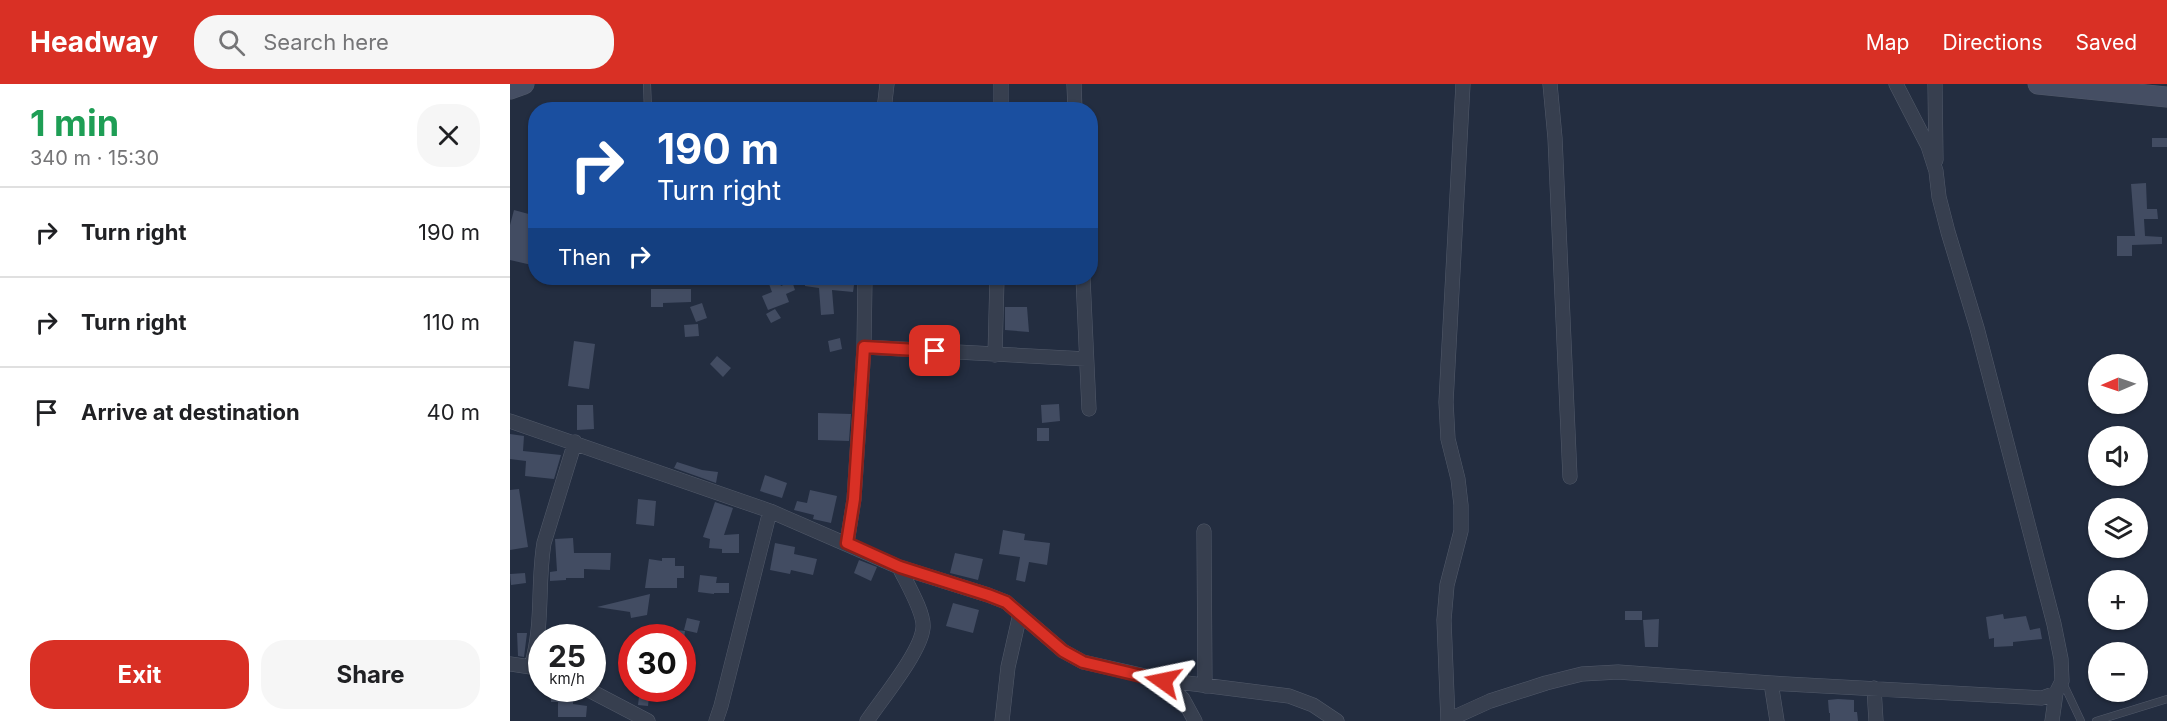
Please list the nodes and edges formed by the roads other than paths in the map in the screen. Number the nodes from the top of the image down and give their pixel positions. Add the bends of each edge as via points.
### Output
1 (525, 84) edge
2 (646, 84) edge
3 (887, 84) edge
4 (1001, 84) edge
5 (1074, 84) edge
6 (1463, 84) edge
7 (1550, 84) edge
8 (1896, 84) edge
9 (1935, 84) edge
10 (2038, 84) edge
11 (510, 89) edge
12 (2167, 97) edge
13 (647, 102) edge
14 (885, 102) edge
15 (1000, 102) edge
16 (1075, 102) edge
17 (1936, 171) junction
18 (865, 285) edge
19 (997, 285) edge
20 (1083, 285) edge
21 (864, 347) junction
22 (995, 355) junction
23 (1086, 359) junction
24 (1089, 409) dead end
25 (510, 421) edge
26 (575, 442) junction
27 (1570, 477) dead end
28 (770, 511) junction
29 (1204, 531) dead end
30 (847, 543) junction
31 (900, 567) junction
32 (1020, 614) junction
33 (539, 624) edge
34 (510, 664) edge
35 (528, 667) edge
36 (1163, 681) junction
37 (1771, 683) junction
38 (1205, 687) junction
39 (2059, 687) junction
40 (1874, 688) junction
41 (606, 699) edge
42 (2167, 699) edge
43 (1448, 720) edge
44 (648, 721) edge
45 (716, 721) edge
46 (867, 721) edge
47 (1002, 721) edge
48 (1195, 721) edge
49 (1337, 721) edge
50 (1777, 721) edge
51 (1876, 721) edge
52 (2052, 721) edge
53 (2081, 721) edge
54 (2096, 721) edge

1 - 11 street
2 - 13 lane
3 - 14 street
4 - 15 street
5 - 16 street
6 - 43 street via 1446,402 1448,439 1461,505 1461,531 1447,585 1444,620
7 - 27 street
8 - 17 street via 1928,146
9 - 17 street
10 - 12 street
17 - 39 street via 1948,232 2054,624 2061,659
18 - 21 street
19 - 22 street
20 - 23 street
21 - 22 street
21 - 30 street via 854,499
22 - 23 street
23 - 24 street
25 - 26 street
26 - 28 street
26 - 33 street via 544,543
28 - 30 street
28 - 45 street
29 - 38 street
30 - 31 street
31 - 32 street via 1006,602
31 - 46 street via 924,627 920,641
32 - 36 street via 1063,651 1083,662
32 - 47 street via 1008,667
34 - 35 street
36 - 38 street
36 - 48 street via 1183,699
37 - 40 street
37 - 43 street via 1618,672 1582,674 1490,701
37 - 50 street
38 - 49 street via 1289,696 1313,705
39 - 40 street via 2042,698
39 - 52 street
39 - 53 lane
40 - 51 street
41 - 44 street
42 - 54 lane

